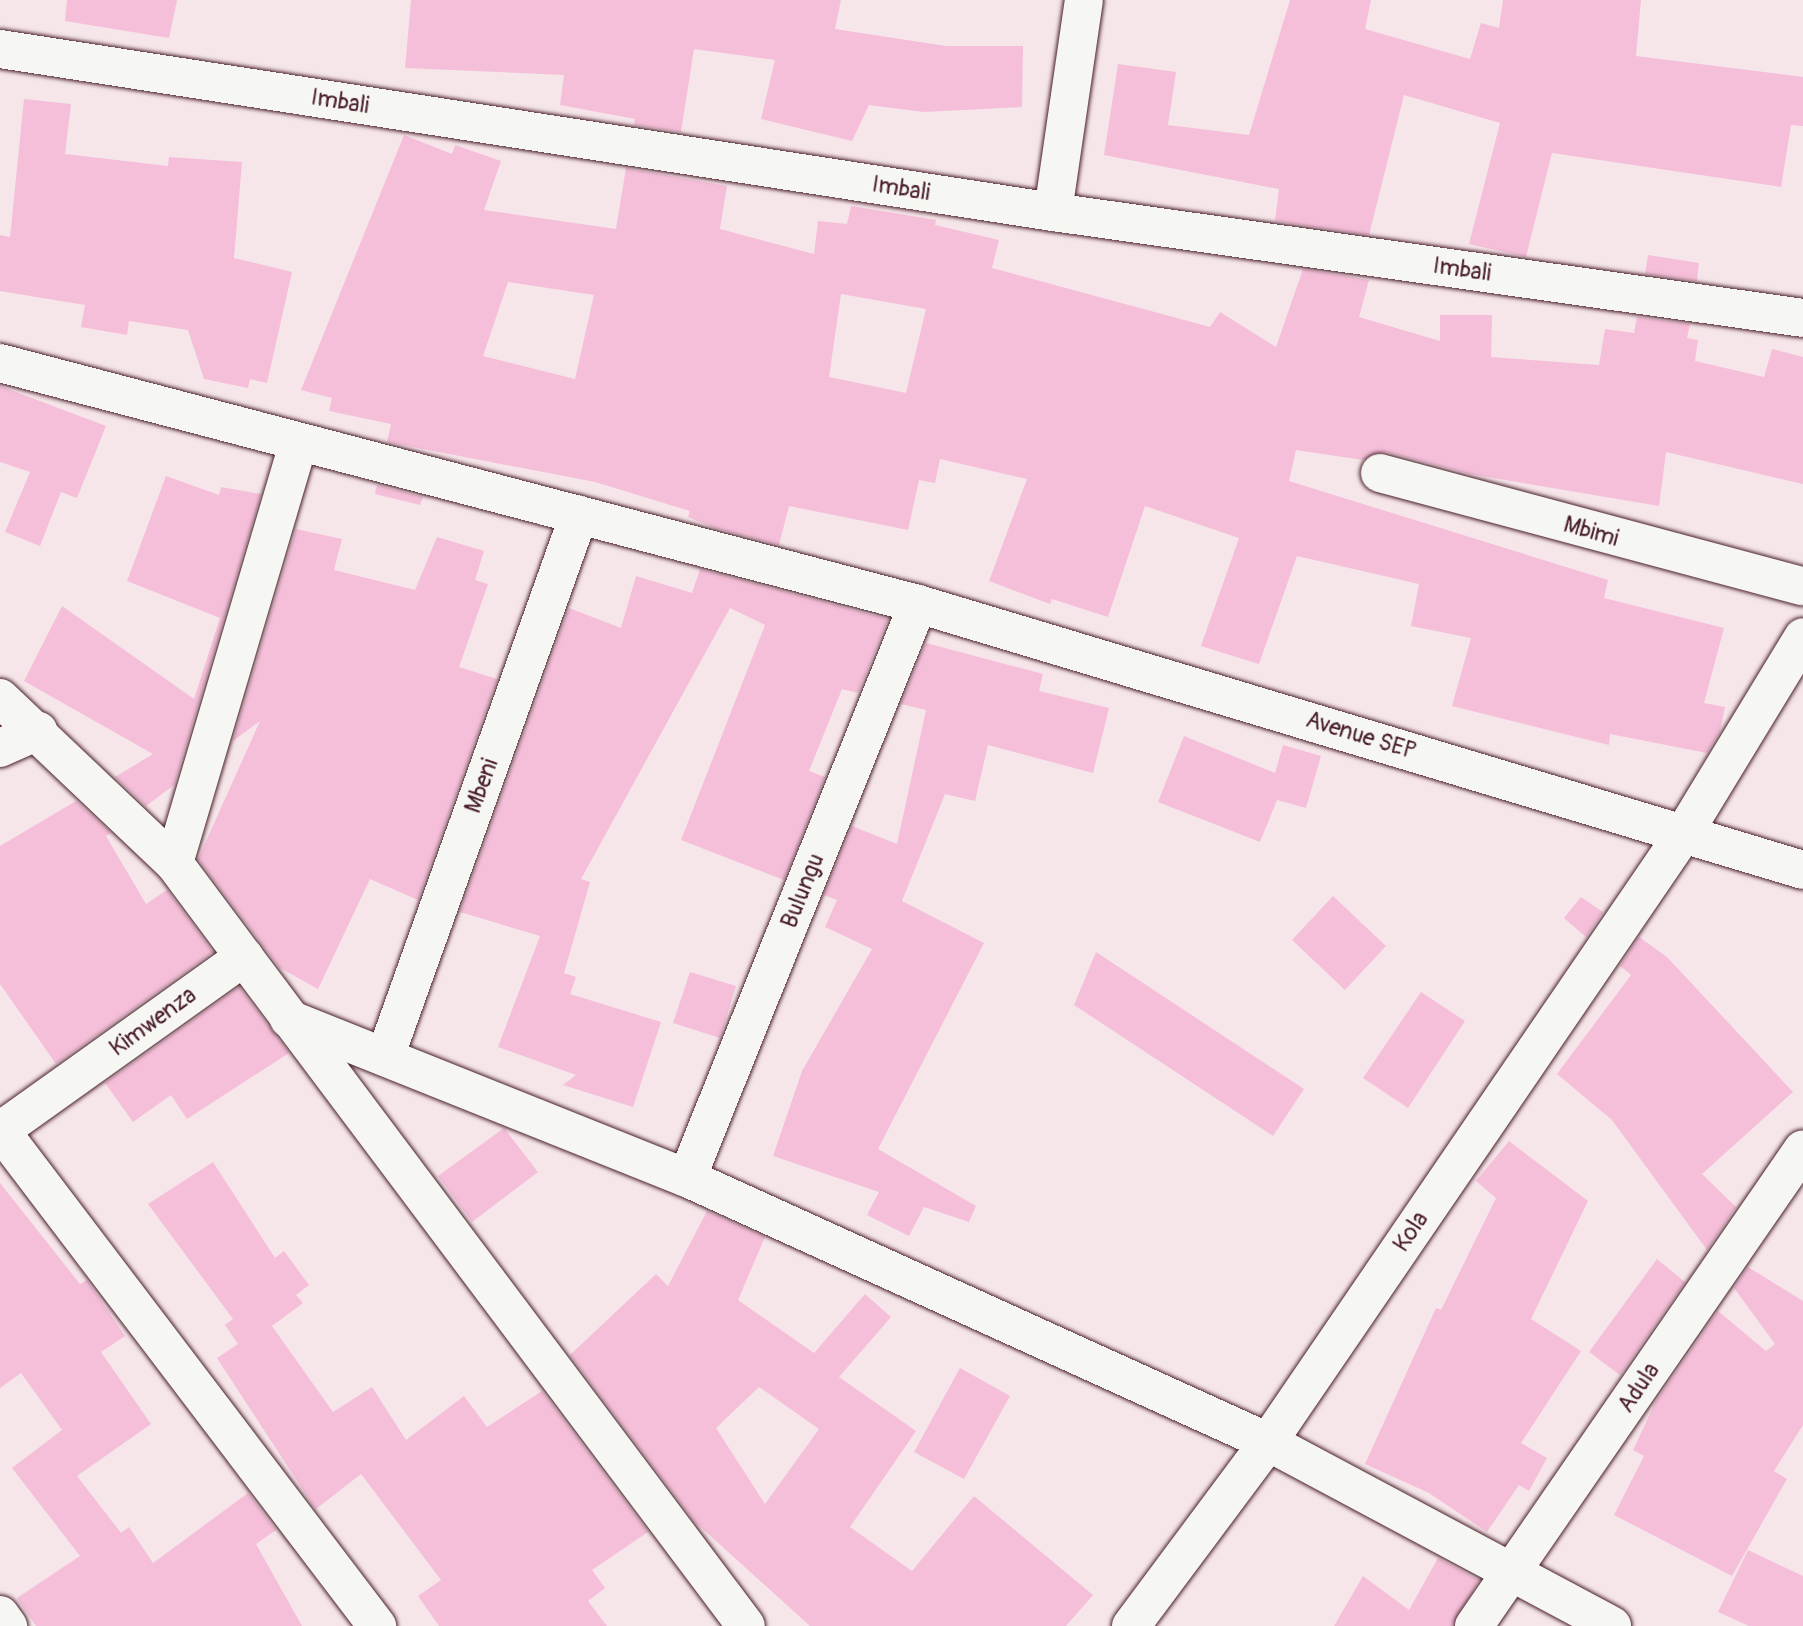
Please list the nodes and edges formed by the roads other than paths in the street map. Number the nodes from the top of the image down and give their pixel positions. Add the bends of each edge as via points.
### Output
1 (1084, 0) edge
2 (0, 49) edge
3 (1053, 212) junction
4 (1803, 318) edge
5 (0, 363) edge
6 (299, 442) junction
7 (1380, 473) dead end
8 (579, 515) junction
9 (1803, 586) edge
10 (918, 604) junction
11 (1803, 637) edge
12 (0, 698) edge
13 (38, 731) junction
14 (0, 748) edge
15 (1684, 833) junction
16 (174, 863) junction
17 (1803, 870) edge
18 (244, 957) junction
19 (289, 1019) junction
20 (384, 1057) junction
21 (0, 1131) edge
22 (1803, 1149) edge
23 (687, 1178) junction
24 (1268, 1442) junction
25 (1510, 1576) junction
26 (0, 1615) edge
27 (8, 1626) edge
28 (377, 1626) edge
29 (746, 1626) edge
30 (1131, 1626) edge
31 (1474, 1626) edge
32 (1612, 1626) edge

1 - 3 street
2 - 3 street, Imbali
3 - 4 street, Imbali
5 - 6 street, Avenue SEP
6 - 8 street, Avenue SEP
6 - 16 street
7 - 9 street, Mbimi
8 - 10 street, Avenue SEP
8 - 20 street, Mbeni
10 - 15 street, Avenue SEP
10 - 23 street, Bulungu
11 - 15 street, Kola
12 - 13 street
13 - 14 street
13 - 16 street
15 - 17 street, Avenue SEP
15 - 24 street, Kola
16 - 18 street
18 - 19 street
18 - 21 street, Kimwenza
19 - 20 street
19 - 29 street
20 - 23 street
21 - 28 street
22 - 25 street, Adula
23 - 24 street
24 - 25 street
24 - 30 street, Kola
25 - 31 street, Adula
25 - 32 street
26 - 27 street

